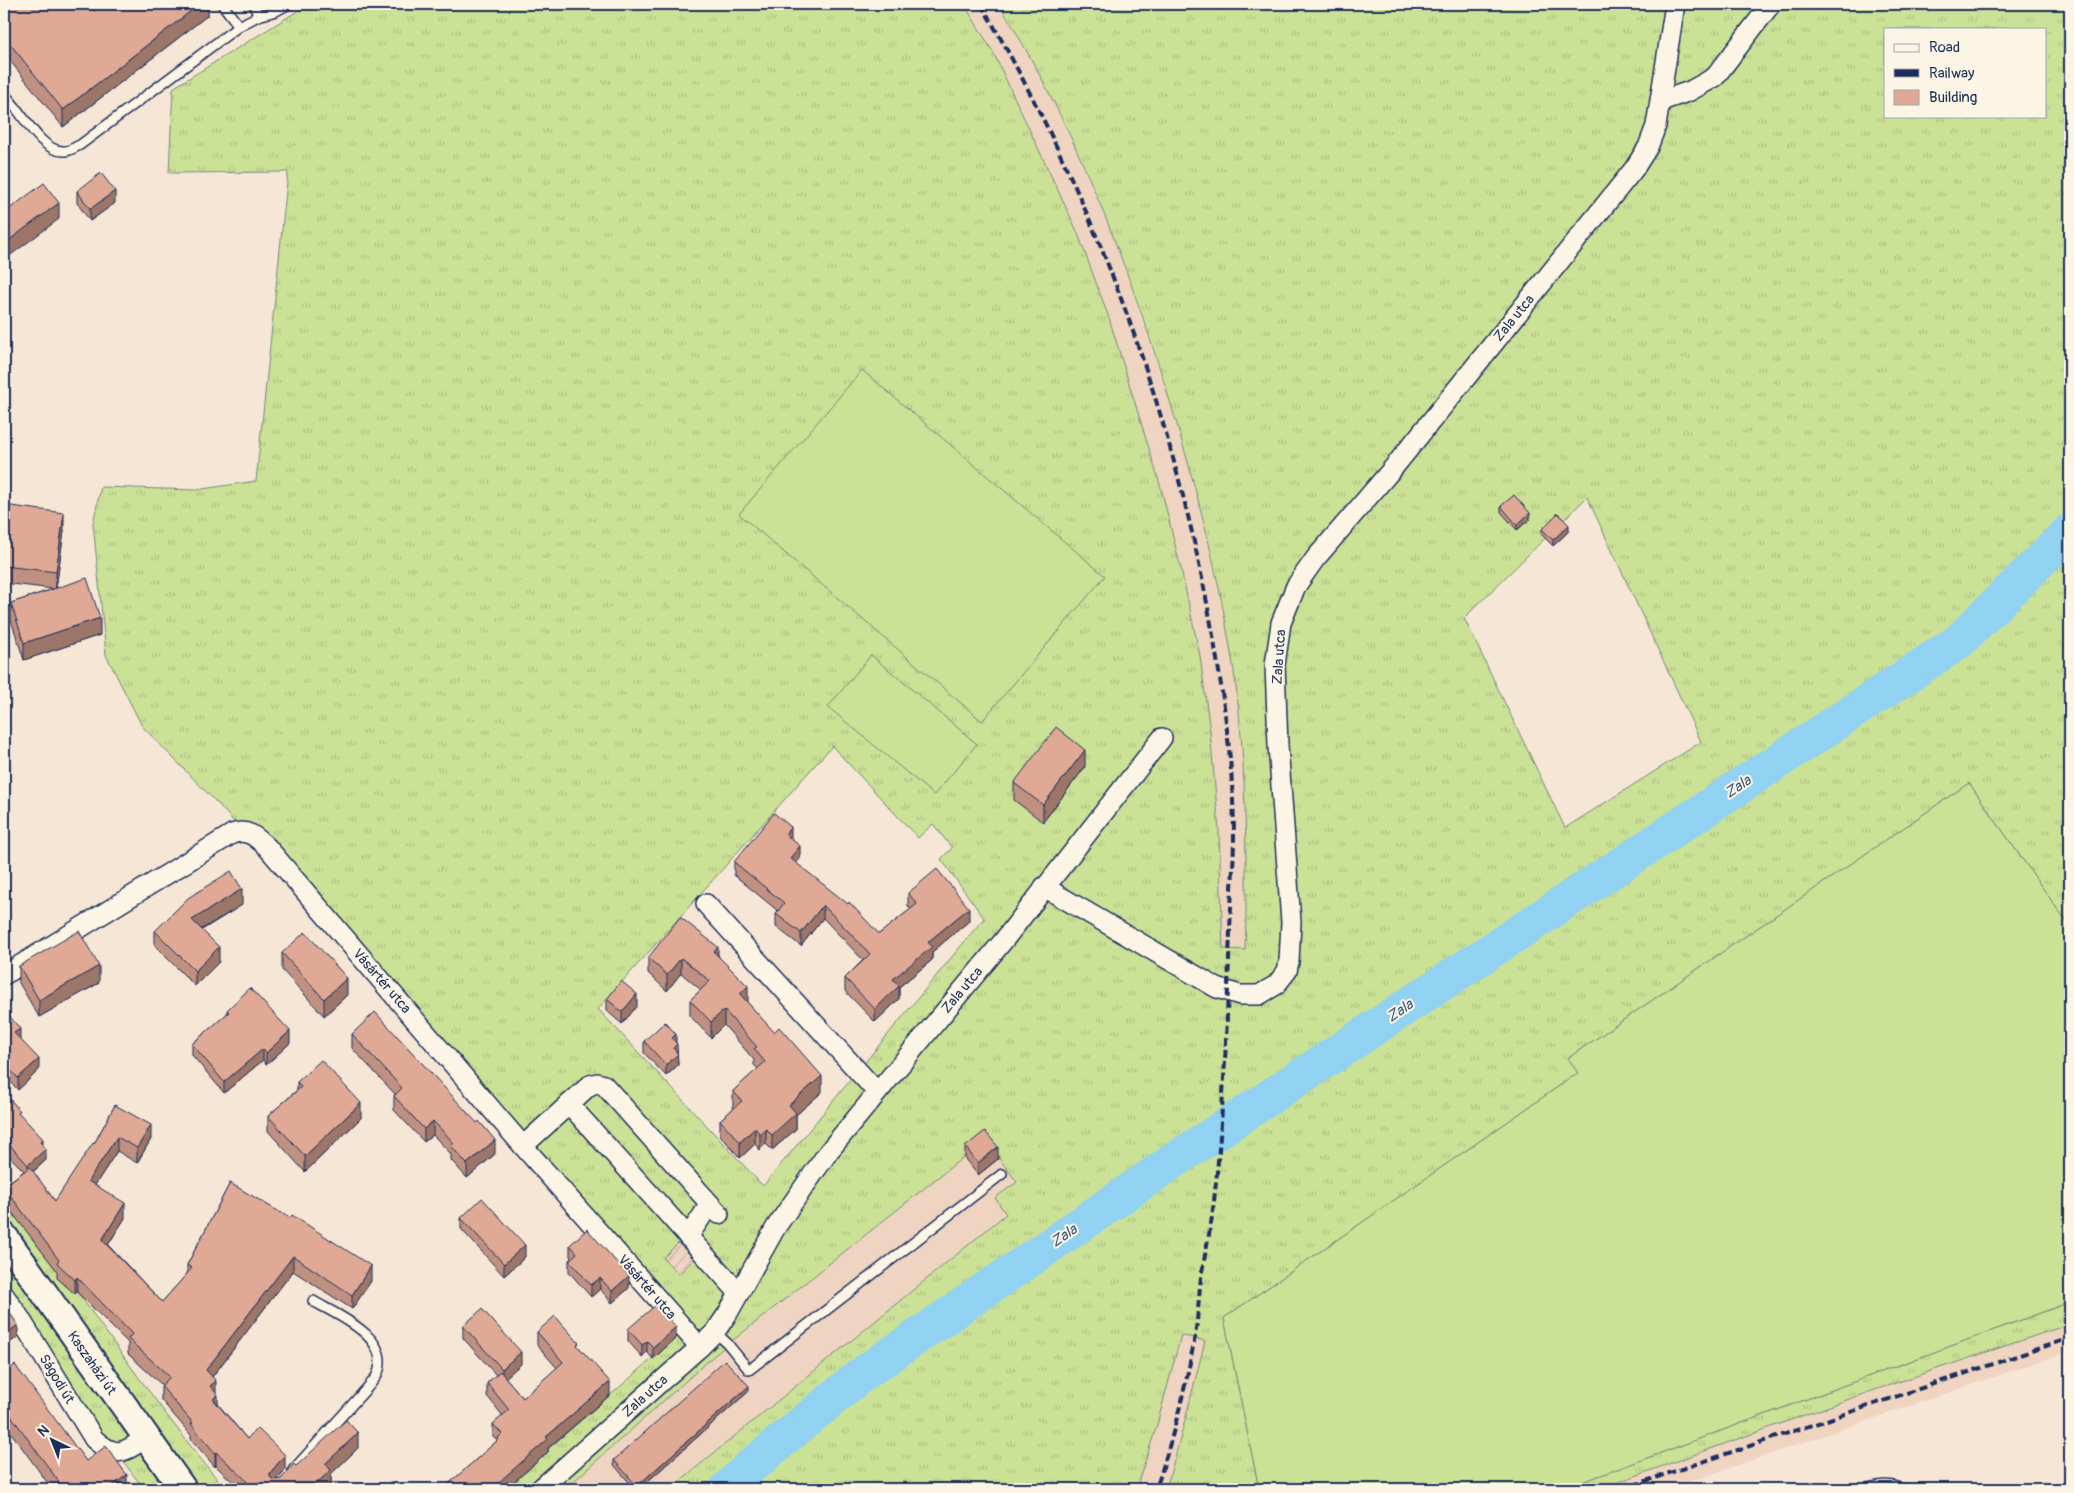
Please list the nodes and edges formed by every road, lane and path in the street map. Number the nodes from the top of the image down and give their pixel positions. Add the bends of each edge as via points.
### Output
1 (222, 4) edge
2 (254, 4) edge
3 (289, 4) edge
4 (1675, 4) edge
5 (1771, 4) edge
6 (258, 16) junction
7 (239, 26) junction
8 (4, 94) edge
9 (1661, 101) junction
10 (1162, 738) dead end
11 (1044, 887) junction
12 (706, 904) dead end
13 (4, 975) edge
14 (877, 1092) junction
15 (569, 1104) junction
16 (523, 1146) junction
17 (1002, 1174) dead end
18 (4, 1236) edge
19 (688, 1236) junction
20 (738, 1292) junction
21 (4, 1295) edge
22 (313, 1301) dead end
23 (714, 1332) junction
24 (700, 1347) junction
25 (145, 1438) junction
26 (289, 1475) edge
27 (182, 1489) edge
28 (540, 1489) edge
29 (1865, 1489) edge
30 (1903, 1489) edge

1 - 7 lane
2 - 6 lane
3 - 6 lane
4 - 9 street, Zala utca
5 - 9 street via 1715,77 1690,91
6 - 7 lane
7 - 8 lane via 80,145 66,151 54,150 44,144
9 - 11 street, Zala utca via 1648,147 1634,168 1394,467 1315,559 1287,605 1277,642 1275,665 1291,922 1287,971 1276,985 1259,994 1248,996 1217,988
10 - 11 street, Zala utca
11 - 14 street, Zala utca
12 - 14 street
13 - 16 street, Vásártér utca via 232,834 245,832 267,847
14 - 20 street, Zala utca via 829,1151 776,1227
15 - 16 street
15 - 19 street
15 - 19 street via 590,1085 604,1085 714,1209
16 - 24 street, Vásártér utca
17 - 23 lane via 749,1370 727,1342
18 - 25 street, Kaszaházi út
19 - 20 street
20 - 23 street, Zala utca
21 - 25 street, Ságodi út via 94,1439 106,1450 123,1452
22 - 26 lane via 373,1339 379,1361 377,1374 368,1387
23 - 24 street, Zala utca
24 - 28 street, Zala utca
25 - 27 street, Kaszaházi út
29 - 30 lane via 1879,1485

